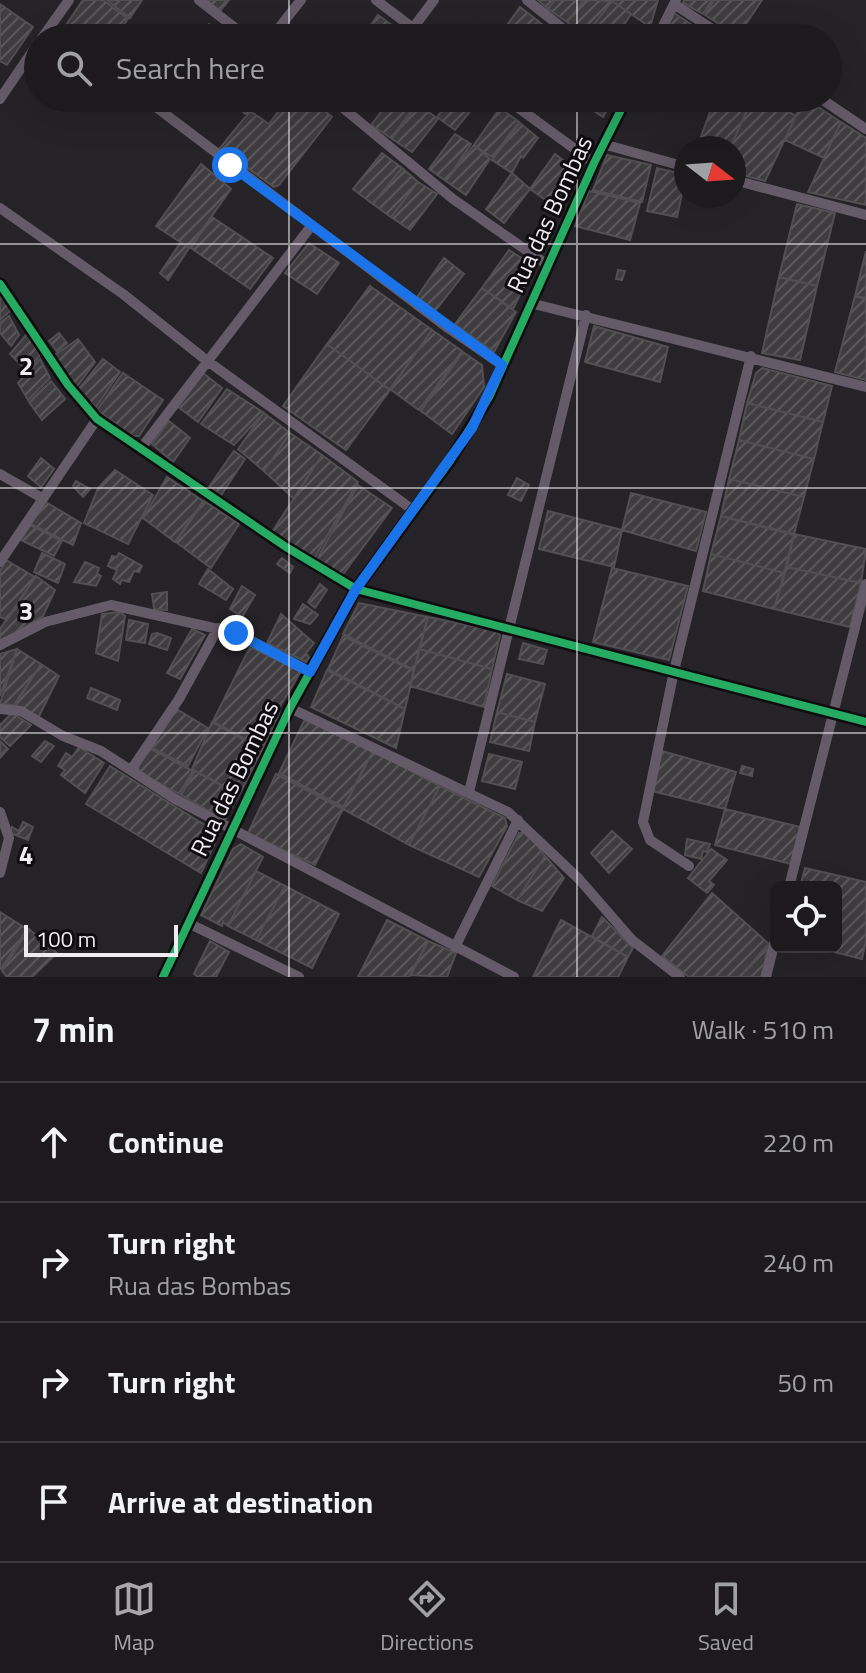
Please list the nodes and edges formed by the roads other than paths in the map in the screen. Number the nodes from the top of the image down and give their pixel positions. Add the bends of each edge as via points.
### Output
1 (69, 0) edge
2 (199, 0) edge
3 (301, 0) edge
4 (376, 0) edge
5 (434, 0) edge
6 (527, 0) edge
7 (675, 2) edge
8 (51, 24) edge
9 (230, 24) edge
10 (282, 24) edge
11 (408, 24) edge
12 (416, 24) edge
13 (557, 24) edge
14 (664, 24) edge
15 (706, 24) edge
16 (24, 64) edge
17 (0, 99) edge
18 (163, 112) edge
19 (348, 112) edge
20 (524, 112) edge
21 (620, 112) edge
22 (841, 112) edge
23 (866, 129) edge
24 (603, 144) junction
25 (594, 163) junction
26 (674, 164) edge
27 (746, 183) edge
28 (0, 208) edge
29 (866, 215) edge
30 (312, 225) junction
31 (549, 266) junction
32 (0, 284) edge
33 (530, 303) junction
34 (586, 315) junction
35 (751, 356) junction
36 (206, 360) junction
37 (502, 365) junction
38 (866, 387) edge
39 (97, 419) junction
40 (142, 447) junction
41 (0, 474) edge
42 (42, 498) junction
43 (413, 510) junction
44 (0, 562) edge
45 (866, 584) edge
46 (356, 589) junction
47 (218, 628) junction
48 (509, 630) junction
49 (0, 645) edge
50 (674, 671) junction
51 (310, 672) junction
52 (290, 708) junction
53 (0, 709) edge
54 (833, 714) junction
55 (866, 722) edge
56 (131, 770) junction
57 (469, 792) junction
58 (0, 812) edge
59 (518, 820) junction
60 (231, 830) junction
61 (689, 866) dead end
62 (0, 873) edge
63 (791, 881) edge
64 (188, 923) junction
65 (455, 947) junction
66 (772, 953) edge
67 (163, 977) edge
68 (299, 977) edge
69 (514, 977) edge
70 (680, 977) edge
71 (766, 977) edge

1 - 8 street
2 - 9 street
3 - 10 street
4 - 11 street
5 - 12 street
6 - 13 street
7 - 14 street
7 - 15 street
16 - 17 street
18 - 30 street
19 - 31 street via 453,199
20 - 25 street
21 - 24 street, Rua das Bombas
22 - 23 street
24 - 25 street, Rua das Bombas
24 - 26 street
25 - 31 street, Rua das Bombas
27 - 29 street
28 - 36 street
30 - 36 street
30 - 37 street
31 - 33 street, Rua das Bombas
32 - 39 street
33 - 34 street
33 - 37 street, Rua das Bombas
34 - 35 street
34 - 48 street
35 - 38 street
35 - 50 street
36 - 40 street
36 - 43 street
37 - 43 street, Rua das Bombas via 472,428
39 - 40 street
39 - 42 street
40 - 46 street
41 - 42 street
42 - 44 street
43 - 46 street, Rua das Bombas
45 - 54 street
46 - 48 street
46 - 51 street, Rua das Bombas
47 - 49 street via 111,605 45,622
47 - 51 street via 252,638
47 - 56 street
48 - 50 street
48 - 57 street
50 - 54 street
50 - 61 street via 643,822 650,840
51 - 52 street, Rua das Bombas
52 - 57 street
52 - 60 street, Rua das Bombas
53 - 56 street via 21,711
54 - 55 street
54 - 63 street
56 - 60 street
57 - 59 street
58 - 62 street via 9,838
59 - 65 street
59 - 70 street via 632,940
60 - 64 street, Rua das Bombas
60 - 65 street
64 - 67 street, Rua das Bombas
64 - 68 street
65 - 69 street
66 - 71 street

